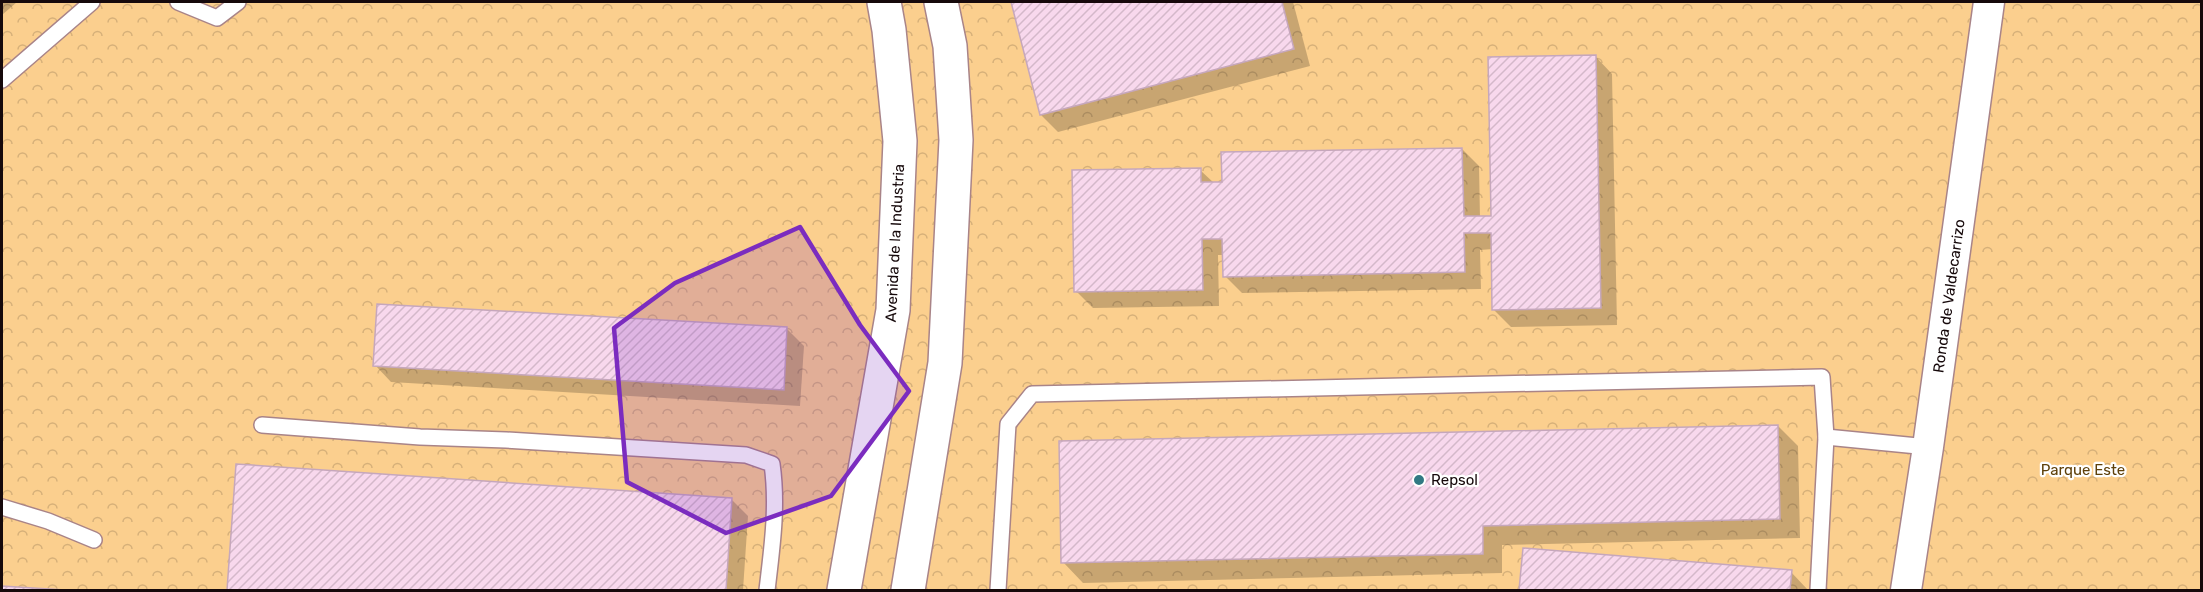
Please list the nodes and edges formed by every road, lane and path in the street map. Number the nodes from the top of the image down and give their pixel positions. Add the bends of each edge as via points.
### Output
1 (92, 2) edge
2 (178, 2) edge
3 (238, 2) edge
4 (884, 2) edge
5 (941, 2) edge
6 (1989, 2) edge
7 (2, 80) edge
8 (262, 425) dead end
9 (1826, 437) junction
10 (1928, 447) junction
11 (2, 507) edge
12 (94, 540) dead end
13 (767, 591) edge
14 (844, 591) edge
15 (908, 591) edge
16 (998, 591) edge
17 (1818, 591) edge
18 (1906, 591) edge

1 - 7 lane
2 - 3 lane via 217,18
4 - 14 street, Avenida de la Industria via 900,141 893,310
5 - 15 street via 950,46 956,140 945,363
6 - 10 street, Ronda de Valdecarrizo
8 - 13 lane via 746,455 772,464 774,529
9 - 10 lane
9 - 16 lane via 1822,377 1032,394 1008,424
9 - 17 lane
10 - 18 street, Ronda de Valdecarrizo
11 - 12 lane

